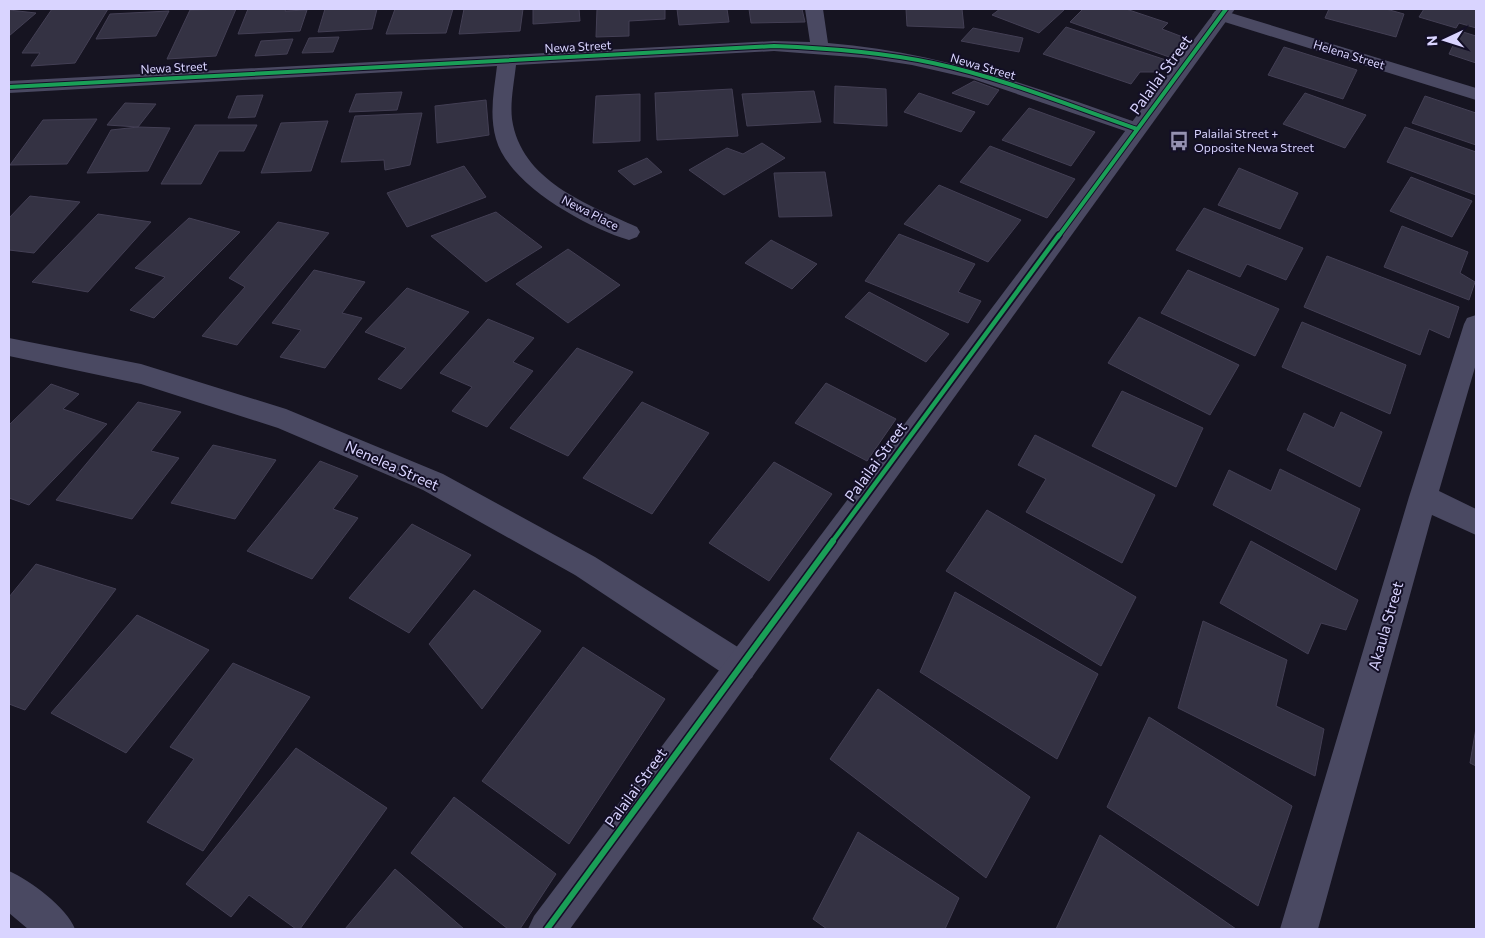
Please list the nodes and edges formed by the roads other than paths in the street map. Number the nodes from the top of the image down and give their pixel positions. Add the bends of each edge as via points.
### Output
1 (814, 9) edge
2 (1223, 12) edge
3 (820, 48) junction
4 (508, 60) junction
5 (9, 87) edge
6 (1476, 94) edge
7 (1137, 129) junction
8 (629, 232) dead end
9 (1476, 324) edge
10 (9, 347) edge
11 (1422, 497) junction
12 (1476, 523) edge
13 (740, 667) junction
14 (9, 889) edge
15 (56, 929) edge
16 (547, 929) edge
17 (1299, 929) edge

1 - 3 street
2 - 6 street, Helena Street
2 - 7 street, Palailai Street
3 - 4 street, Newa Street via 774,46
3 - 7 street, Newa Street via 875,53 958,69
4 - 5 street, Newa Street
4 - 8 street, Newa Place via 502,119 505,135 522,166 572,206
7 - 13 street, Palailai Street
9 - 11 street, Akaula Street
10 - 13 street, Nenelea Street via 141,374 286,420 433,482 585,566
11 - 12 street
11 - 17 street, Akaula Street
13 - 16 street, Palailai Street
14 - 15 street

